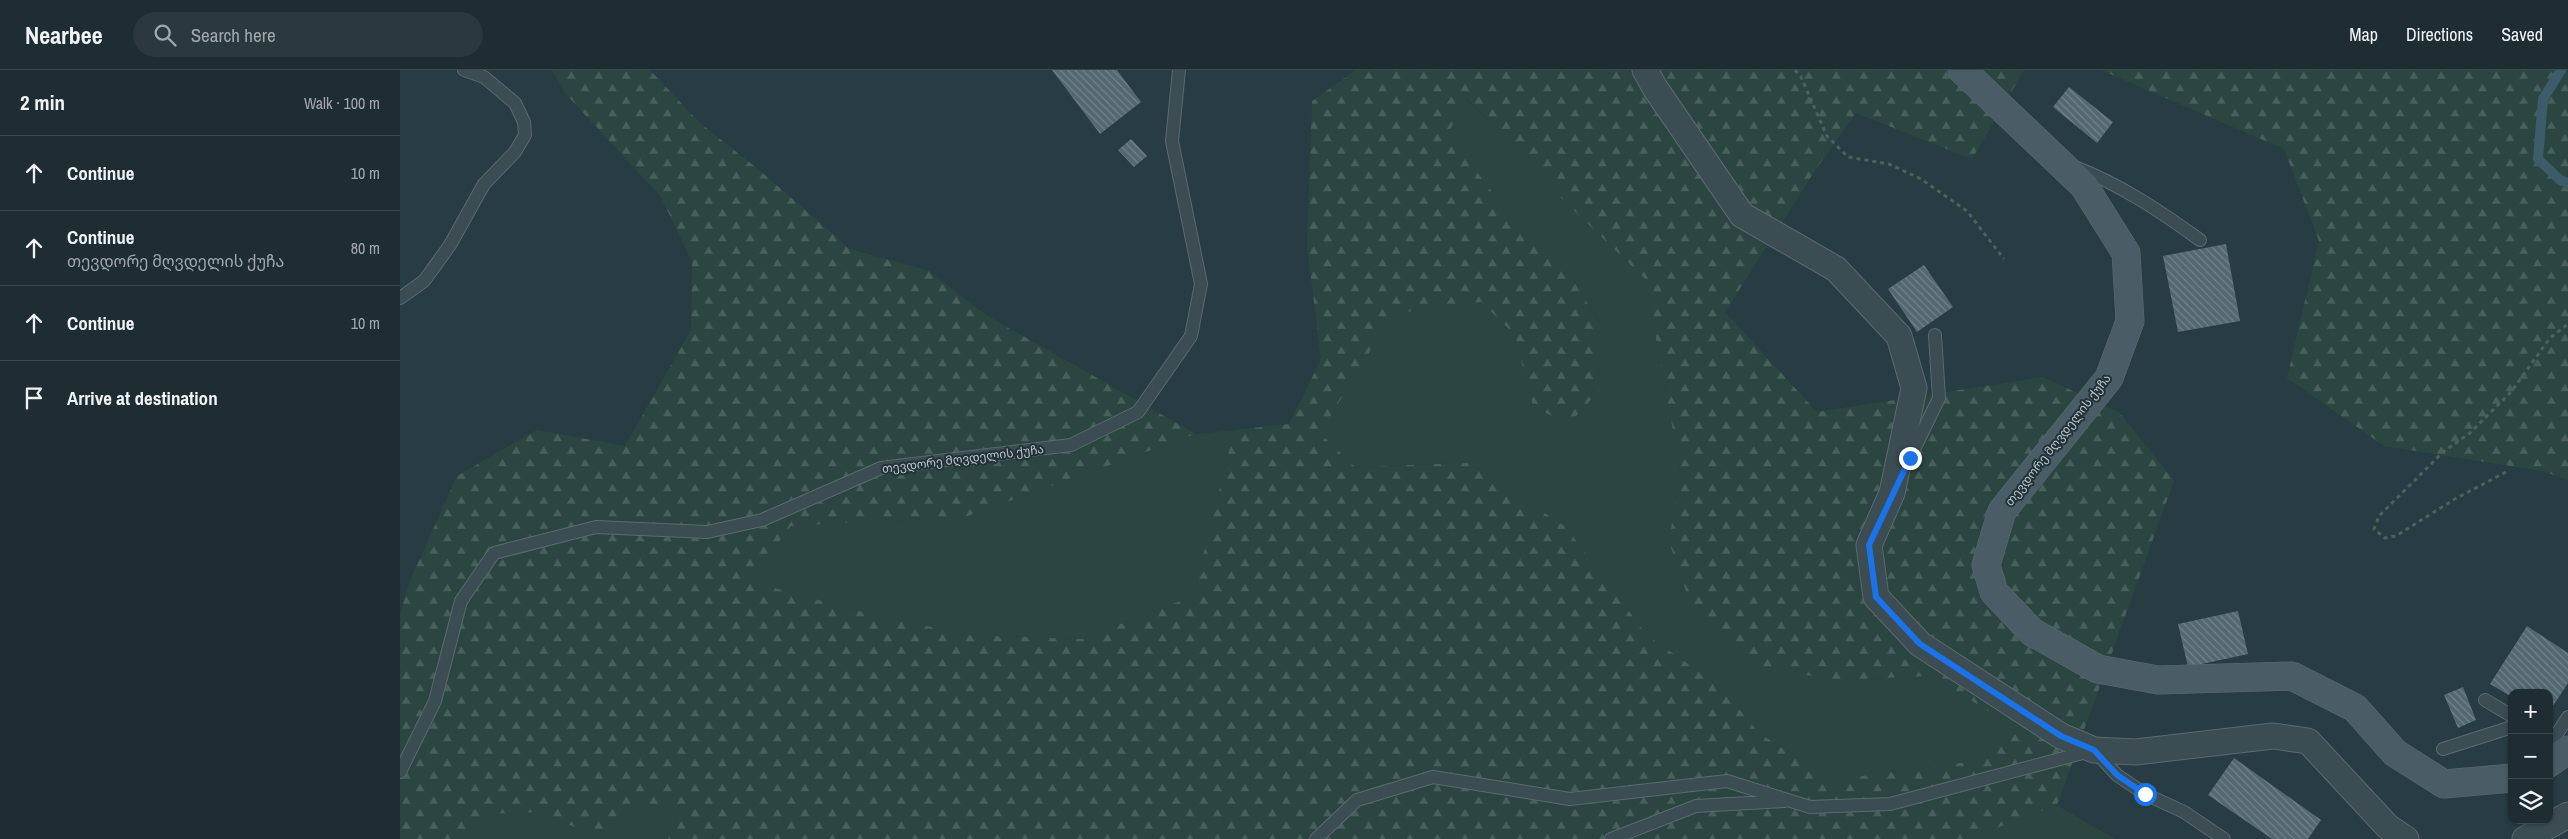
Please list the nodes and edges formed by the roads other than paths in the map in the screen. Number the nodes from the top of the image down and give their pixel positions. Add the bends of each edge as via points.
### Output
1 (464, 70) edge
2 (1179, 70) edge
3 (1645, 70) edge
4 (1962, 70) edge
5 (2051, 157) junction
6 (2200, 240) dead end
7 (400, 298) edge
8 (1935, 335) dead end
9 (1892, 493) junction
10 (2485, 700) dead end
11 (2508, 714) edge
12 (2568, 717) edge
13 (2508, 729) edge
14 (2553, 748) edge
15 (2443, 749) dead end
16 (2094, 750) junction
17 (400, 772) edge
18 (2508, 778) edge
19 (1789, 800) junction
20 (2568, 815) edge
21 (1316, 839) edge
22 (1611, 839) edge
23 (2224, 839) edge
24 (2406, 839) edge
25 (2525, 839) edge

1 - 7 lane via 484,77 515,104 526,135 515,152 484,184 450,245 424,281
2 - 17 lane, თევდორე მღვდელის ქუჩა via 1172,141 1201,284 1191,336 1138,412 1071,445 881,468 762,520 707,532 596,527 494,553 461,601 435,702
3 - 9 street via 1742,215 1836,269 1899,336 1914,388
4 - 5 street, თევდორე მღვდელის ქუჩა
5 - 6 lane via 2109,182 2155,208
5 - 18 street, თევდორე მღვდელის ქუჩა via 2084,186 2126,253 2130,321 2109,378 2002,511 1986,564 1994,592 2032,632 2098,669 2158,680 2292,676 2354,708 2395,753 2444,784
8 - 9 lane via 1939,398
9 - 16 street via 1869,545 1876,597 1920,644 2061,736
10 - 11 lane
12 - 14 lane
13 - 15 lane
16 - 19 lane via 1890,804 1810,807
16 - 23 lane via 2117,775 2145,794 2184,812
16 - 24 street via 2136,752 2273,736 2308,741 2388,827
19 - 21 lane via 1727,780 1570,799 1433,777 1358,800
19 - 22 lane via 1696,806
20 - 25 street

